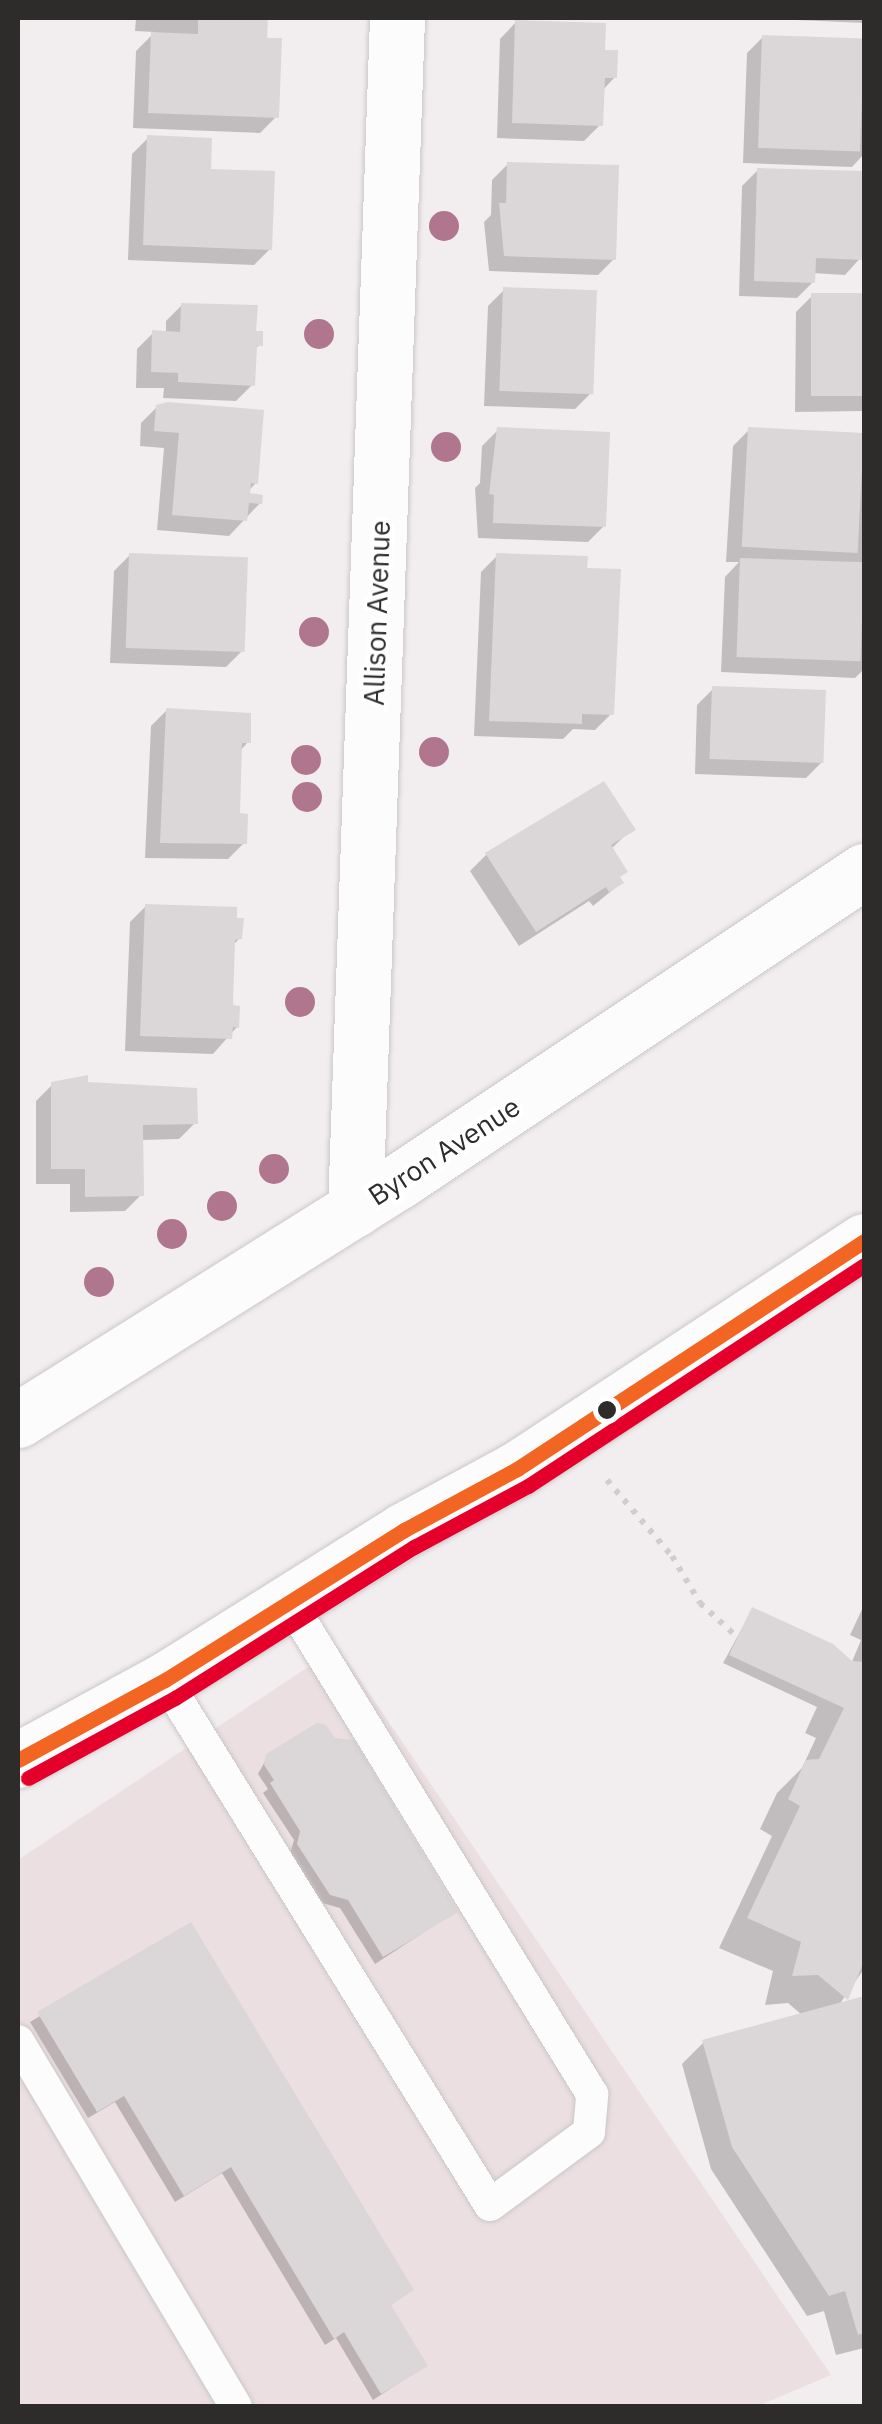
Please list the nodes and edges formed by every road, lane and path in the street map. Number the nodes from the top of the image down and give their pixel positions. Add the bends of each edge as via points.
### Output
1 (397, 18) edge
2 (864, 872) edge
3 (354, 1209) junction
4 (864, 1240) edge
5 (18, 1420) edge
6 (574, 1430) junction
7 (289, 1601) junction
8 (736, 1636) dead end
9 (165, 1680) junction
10 (18, 1760) edge
11 (18, 2041) edge
12 (236, 2406) edge

1 - 3 street, Allison Avenue
2 - 3 street, Byron Avenue
3 - 5 street, Byron Avenue
4 - 6 street
6 - 7 street
6 - 8 path via 672,1556 700,1603
7 - 9 street
7 - 9 lane via 592,2094 589,2132 490,2204
9 - 10 street
11 - 12 lane

